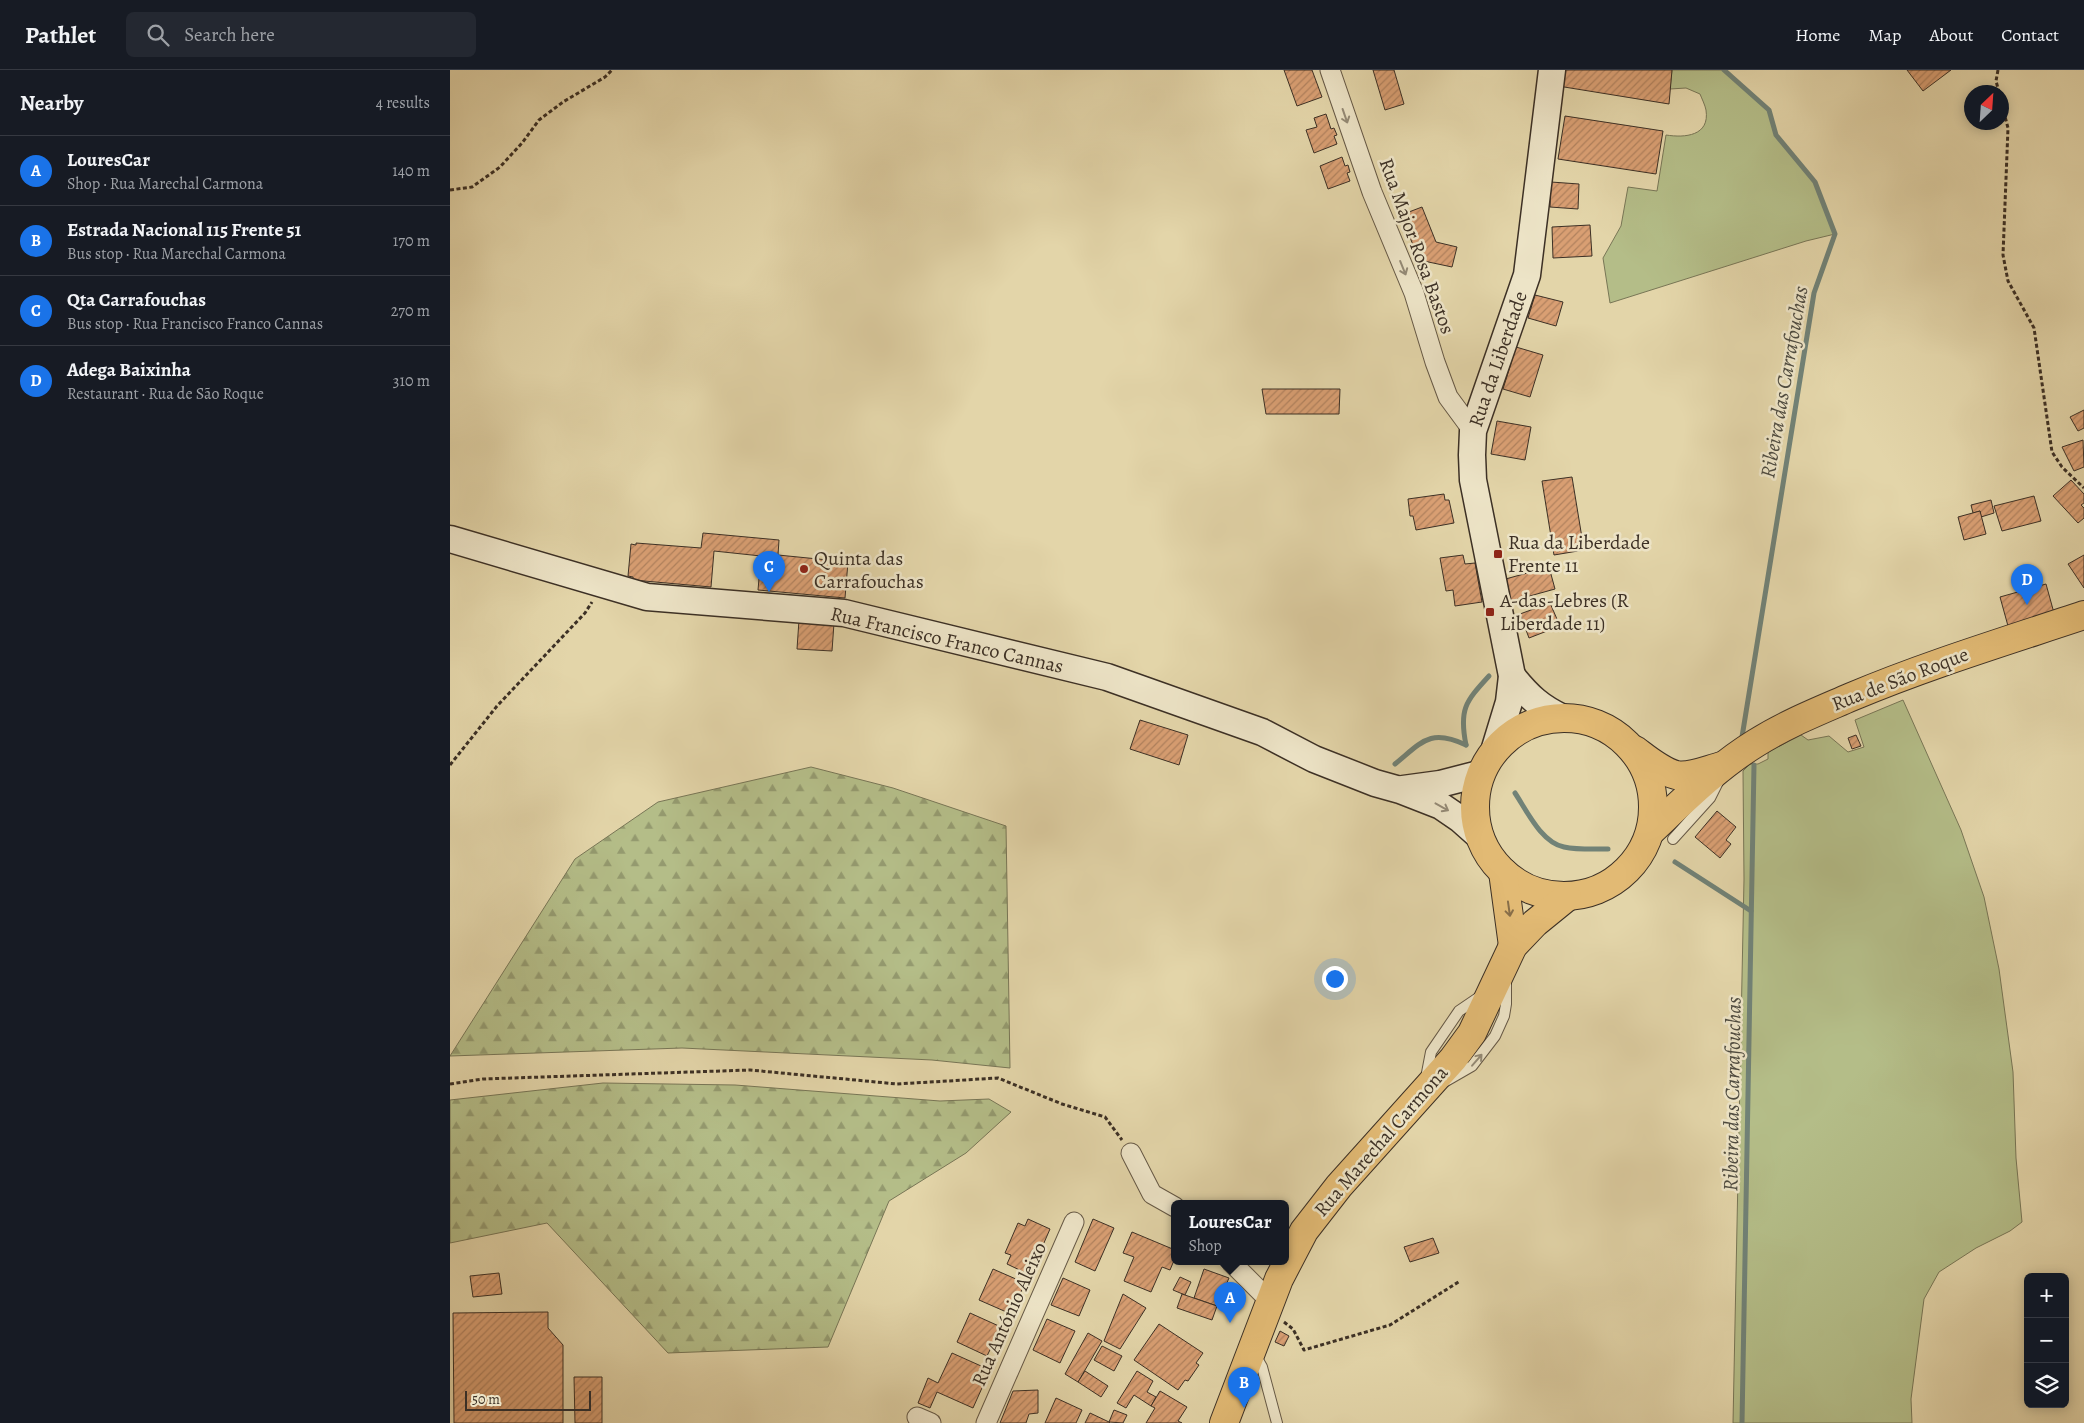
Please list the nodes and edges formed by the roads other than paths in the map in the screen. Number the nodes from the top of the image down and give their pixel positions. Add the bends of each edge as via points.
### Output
1 (1330, 70) edge
2 (1552, 70) edge
3 (1473, 431) junction
4 (450, 539) edge
5 (2084, 615) edge
6 (1512, 676) junction
7 (1563, 718) junction
8 (1495, 748) junction
9 (1632, 748) junction
10 (1726, 765) junction
11 (1479, 774) junction
12 (1400, 790) junction
13 (1478, 835) junction
14 (1662, 835) junction
15 (1503, 872) junction
16 (1567, 897) junction
17 (1505, 965) junction
18 (1131, 1153) road end
19 (1171, 1206) edge
20 (1074, 1222) dead end
21 (1289, 1260) edge
22 (1234, 1265) edge
23 (1286, 1265) edge
24 (1269, 1306) junction
25 (1252, 1350) junction
26 (986, 1423) edge
27 (1224, 1423) edge
28 (1278, 1423) edge

1 -> 3 street, Rua Major Rosa Bastos via 1372,192 1414,293 1448,397
2 - 3 street, Rua da Liberdade via 1527,275
3 - 6 street, Rua da Liberdade via 1473,480
4 - 12 street, Rua Francisco Franco Cannas via 647,597 844,613 1107,677 1262,732 1314,759
5 - 10 main road, Rua de São Roque via 1975,650 1792,722 1755,743
6 - 7 street, Rua da Liberdade via 1528,696
6 - 8 street, Rua da Liberdade via 1509,702
7 - 8 main road, Rua de São Roque via 1548,718 1519,728
7 - 9 main road, Rua de São Roque via 1579,718 1608,728
8 - 11 main road, Rua de São Roque
9 - 10 main road, Rua de São Roque via 1652,764 1676,775
9 - 14 main road via 1648,774
10 - 14 main road, Rua de São Roque
11 - 12 street, Rua Francisco Franco Cannas
11 - 13 main road via 1474,805
12 -> 13 street, Rua Francisco Franco Cannas via 1441,806
13 - 15 main road
14 - 16 main road via 1620,878 1594,891
15 - 16 main road via 1539,893
15 -> 17 main road
16 - 17 main road, Rua Marechal Carmona via 1535,923
17 - 21 main road, Rua Marechal Carmona via 1472,1033 1453,1060 1320,1207
18 - 19 street via 1152,1194
20 - 26 street, Rua António Aleixo
22 - 24 street
23 - 24 main road, Rua Marechal Carmona
24 - 25 main road, Rua Marechal Carmona
25 - 27 main road, Rua Marechal Carmona
25 - 28 lane via 1262,1367

